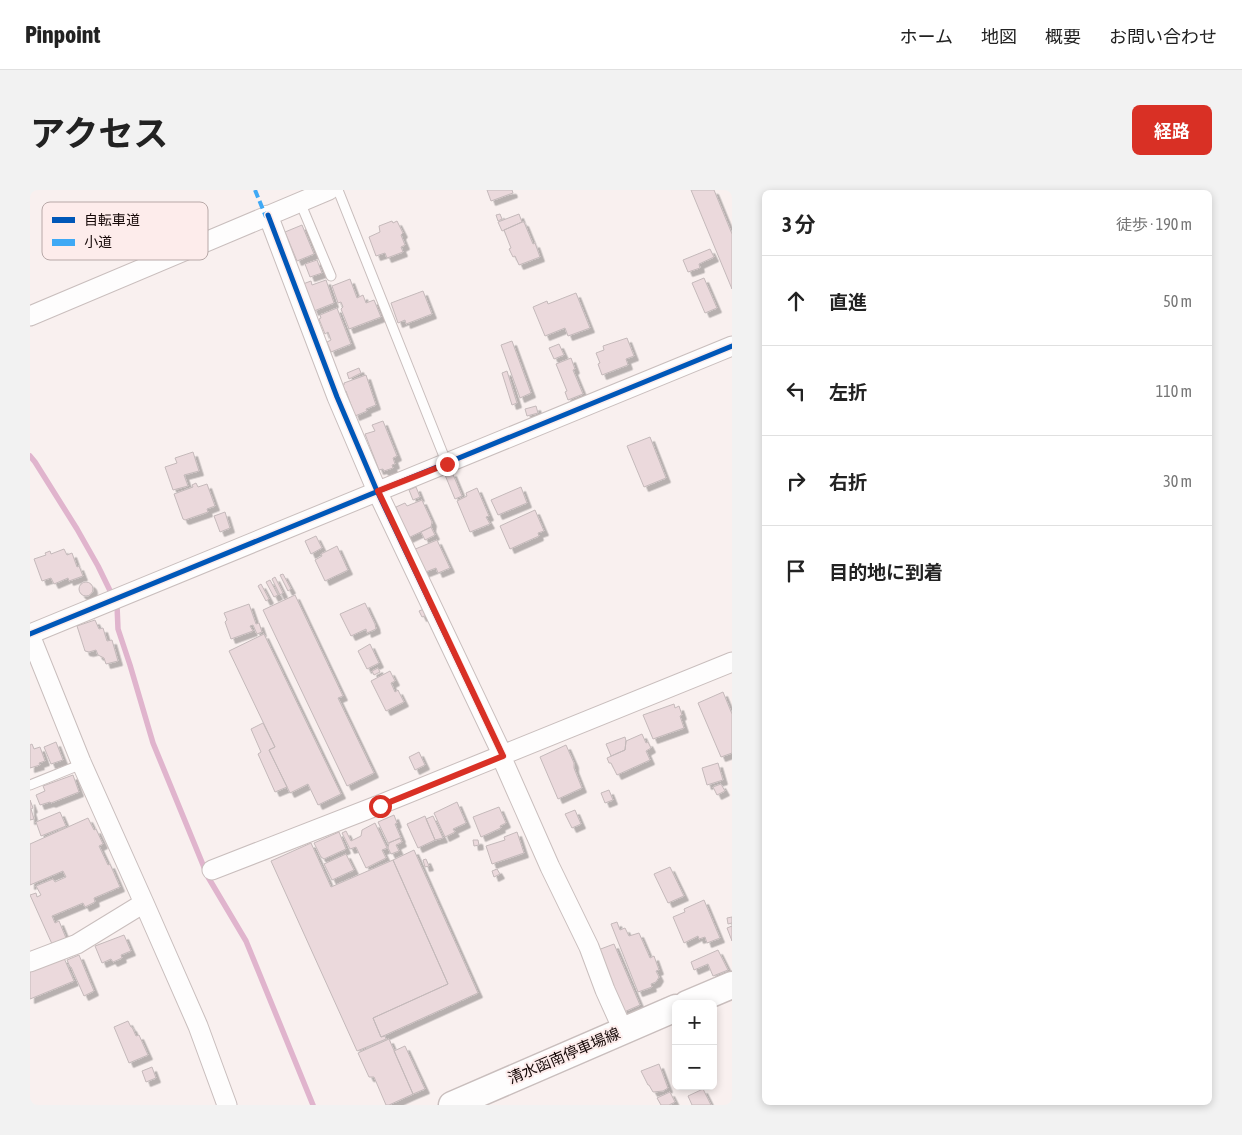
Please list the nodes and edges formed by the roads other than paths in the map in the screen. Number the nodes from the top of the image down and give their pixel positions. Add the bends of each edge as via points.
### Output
1 (329, 190) edge
2 (338, 190) edge
3 (300, 202) junction
4 (268, 215) junction
5 (208, 240) edge
6 (162, 260) edge
7 (331, 276) dead end
8 (30, 316) edge
9 (732, 346) edge
10 (447, 464) junction
11 (378, 491) junction
12 (30, 635) edge
13 (732, 662) edge
14 (502, 756) junction
15 (82, 764) junction
16 (30, 785) edge
17 (212, 870) dead end
18 (144, 903) junction
19 (30, 962) edge
20 (732, 985) edge
21 (696, 1000) edge
22 (672, 1010) edge
23 (624, 1030) junction
24 (227, 1105) edge
25 (452, 1105) edge

1 - 3 street
2 - 10 lane
3 - 4 street
3 - 7 lane
4 - 5 street
4 - 11 street via 337,397
6 - 8 street
9 - 10 street
10 - 11 street
11 - 12 street
11 - 14 street
12 - 15 street
13 - 14 street
14 - 17 street
14 - 23 street
15 - 16 lane
15 - 18 street
18 - 19 street via 77,944
18 - 24 street via 198,1026
20 - 21 main road
22 - 23 main road, 清水函南停車場線
23 - 25 main road, 清水函南停車場線

